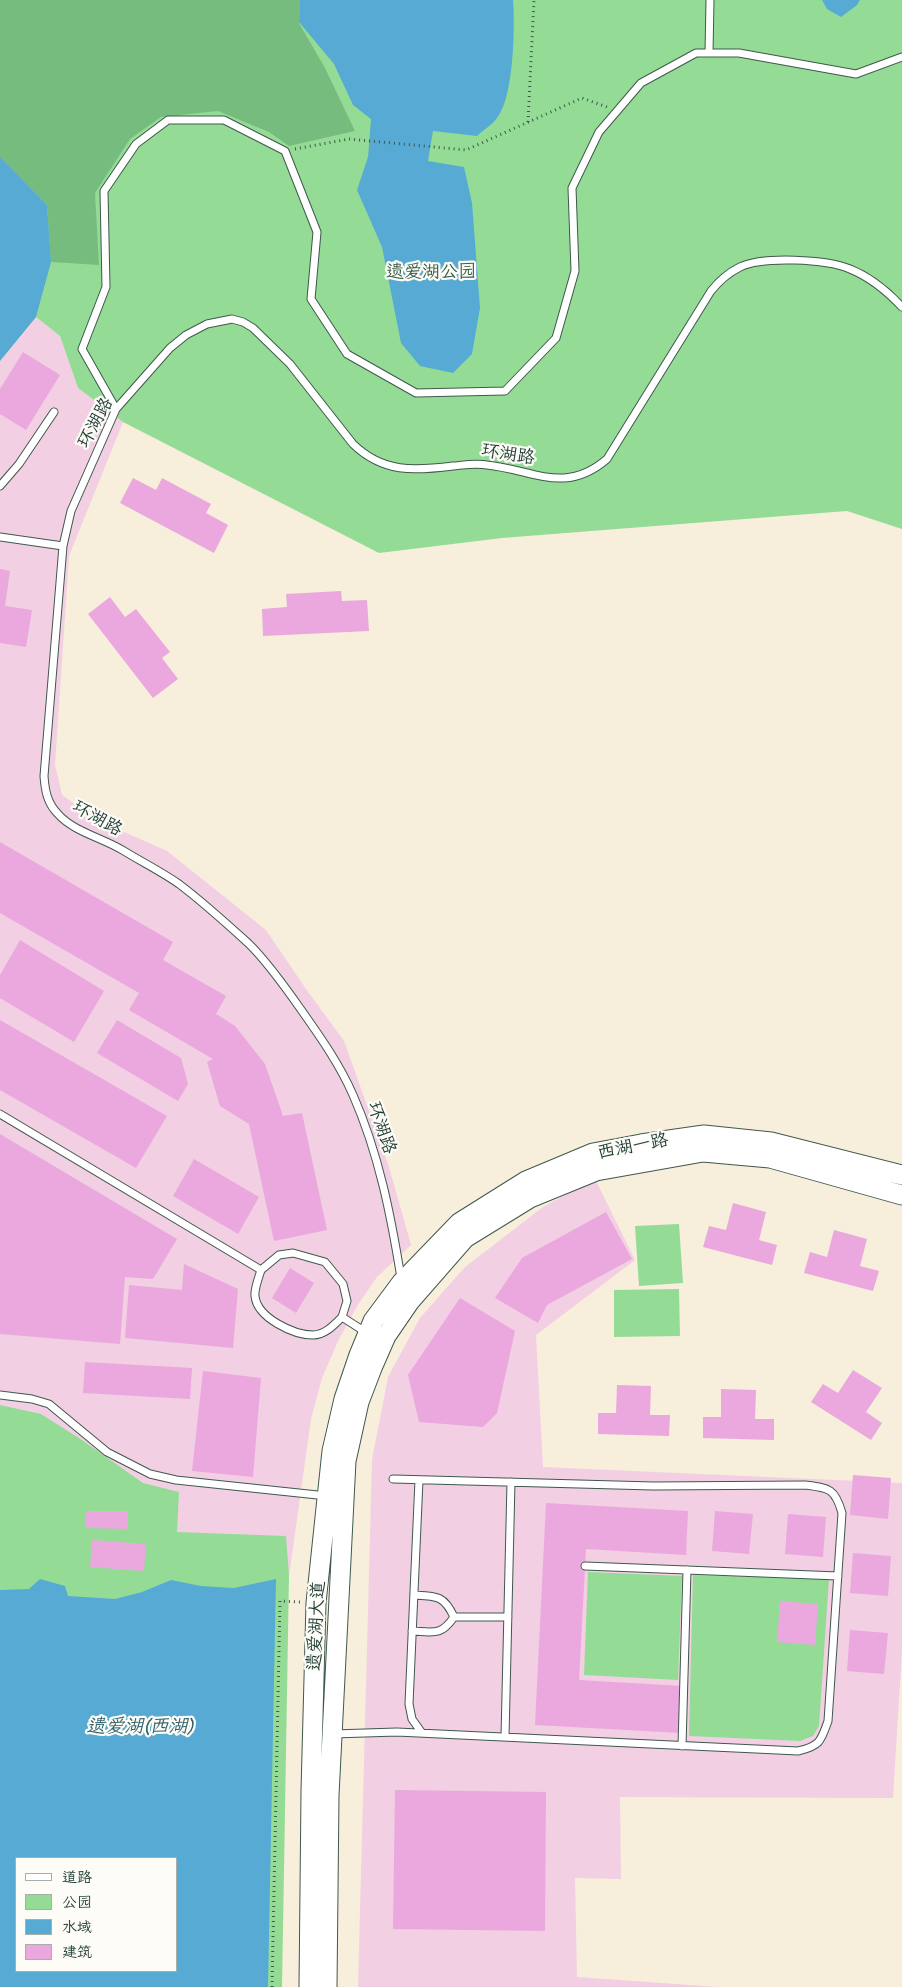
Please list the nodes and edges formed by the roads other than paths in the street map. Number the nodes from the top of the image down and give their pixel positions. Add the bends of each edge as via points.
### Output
1 (710, 0) edge
2 (710, 53) junction
3 (902, 57) edge
4 (902, 307) edge
5 (116, 409) junction
6 (54, 412) dead end
7 (0, 486) edge
8 (0, 537) edge
9 (62, 546) junction
10 (0, 1114) edge
11 (902, 1174) edge
12 (902, 1195) edge
13 (261, 1270) junction
14 (406, 1291) junction
15 (342, 1317) junction
16 (376, 1338) junction
17 (0, 1395) edge
18 (394, 1479) dead end
19 (419, 1480) junction
20 (512, 1482) junction
21 (336, 1497) junction
22 (586, 1566) dead end
23 (688, 1570) junction
24 (838, 1576) junction
25 (414, 1595) junction
26 (454, 1617) junction
27 (508, 1617) junction
28 (412, 1631) junction
29 (422, 1733) junction
30 (332, 1734) junction
31 (505, 1737) junction
32 (682, 1746) junction
33 (309, 1987) edge
34 (326, 1987) edge

1 - 2 lane
2 - 3 lane via 739,53 856,74
2 - 5 lane via 696,53 641,83 599,132 572,188 575,271 556,338 506,391 416,393 347,354 311,299 317,232 285,151 224,120 168,120 136,144 104,191 106,286 82,349
4 - 5 lane, 环湖路 via 871,280 849,268 799,260 742,266 720,280 711,291 607,458 594,470 576,477 556,479 487,465 419,470 378,462 353,444 290,364 265,338 243,322 232,320 207,324 186,335 170,348
5 - 9 lane, 环湖路 via 71,511
6 - 7 lane
8 - 9 lane
9 - 14 lane, 环湖路 via 45,792 59,816 70,824 121,849 178,884 250,945 292,997 329,1050 353,1094 384,1186
10 - 13 lane
11 - 14 main road, 西湖一路 via 772,1142 704,1135 593,1154 526,1181 459,1223
12 - 14 main road, 西湖一路 via 770,1158 702,1152 596,1171 530,1198 465,1238
13 - 15 lane via 279,1255 292,1253 325,1262 343,1284 347,1301
13 - 15 lane via 255,1296 260,1309 283,1328 314,1335 330,1329
14 - 16 main road, 遗爱湖大道
15 - 16 lane
16 - 21 main road, 遗爱湖大道
17 - 21 lane via 49,1404 107,1452 150,1474 176,1480
18 - 19 lane
19 - 20 lane
19 - 25 lane
20 - 24 lane via 653,1486 804,1485 828,1488 838,1498 842,1513
20 - 27 lane
21 - 30 main road, 遗爱湖大道
21 - 33 main road, 遗爱湖大道 via 316,1603
22 - 23 lane
23 - 24 lane
23 - 32 lane
24 - 32 lane via 828,1721 822,1740 812,1748 798,1751
25 - 26 lane via 435,1596 448,1603
25 - 28 lane
26 - 27 lane
26 - 28 lane via 447,1628 434,1632
27 - 31 lane
28 - 29 lane via 409,1704 412,1719
29 - 30 lane
29 - 31 lane
30 - 34 main road, 遗爱湖大道
31 - 32 lane

